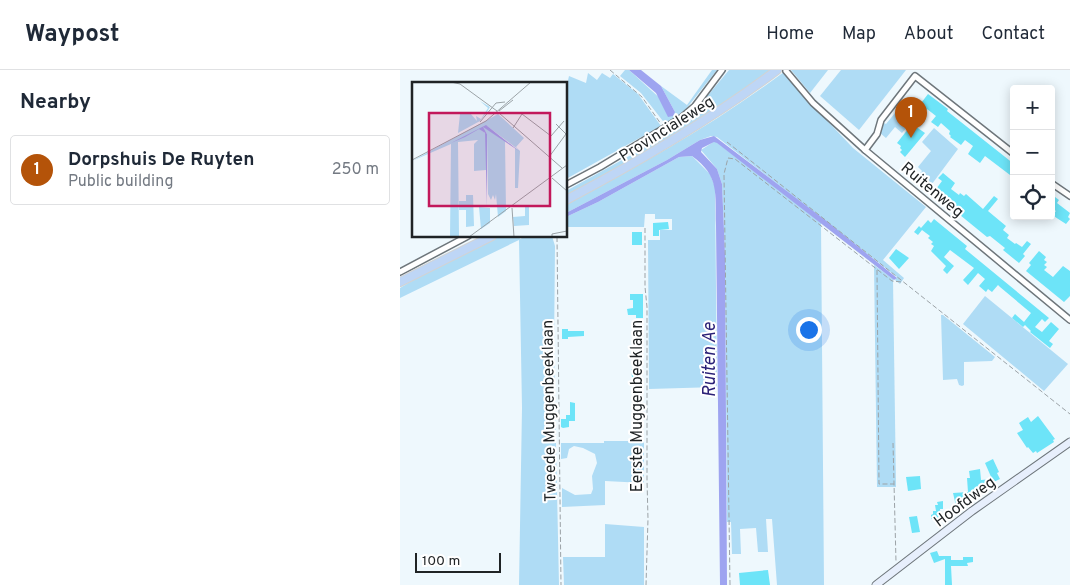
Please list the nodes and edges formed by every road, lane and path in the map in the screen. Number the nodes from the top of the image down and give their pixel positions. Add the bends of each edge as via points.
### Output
1 (610, 70) edge
2 (722, 70) edge
3 (776, 71) edge
4 (786, 71) edge
5 (664, 129) junction
6 (727, 142) dead end
7 (865, 150) junction
8 (1010, 151) edge
9 (568, 184) edge
10 (1055, 186) edge
11 (1070, 196) edge
12 (568, 199) edge
13 (645, 228) dead end
14 (464, 238) edge
15 (488, 238) edge
16 (557, 238) edge
17 (876, 269) junction
18 (400, 272) edge
19 (400, 282) edge
20 (902, 282) junction
21 (1070, 310) edge
22 (1068, 318) edge
23 (1070, 414) edge
24 (1070, 442) edge
25 (893, 443) dead end
26 (894, 484) junction
27 (896, 570) junction
28 (561, 585) edge
29 (646, 585) edge
30 (730, 585) edge
31 (876, 585) edge

1 - 5 path via 642,97
2 - 5 street via 695,106
3 - 12 highway, Provincialeweg via 697,126
4 - 7 street, Ruitenweg via 813,103
5 - 9 street
6 - 20 path
7 - 8 street via 877,134 879,122 915,76
7 - 22 street, Ruitenweg
10 - 11 street
13 - 29 path, Eerste Muggenbeeklaan
14 - 18 street
15 - 19 highway
16 - 28 path, Tweede Muggenbeeklaan
17 - 20 path via 892,281
17 - 26 path via 879,484
17 - 30 path via 735,159 728,158 724,174
20 - 23 path
21 - 22 street
24 - 27 main road, Hoofdweg
25 - 26 path
26 - 27 path
27 - 31 main road, Hoofdweg

